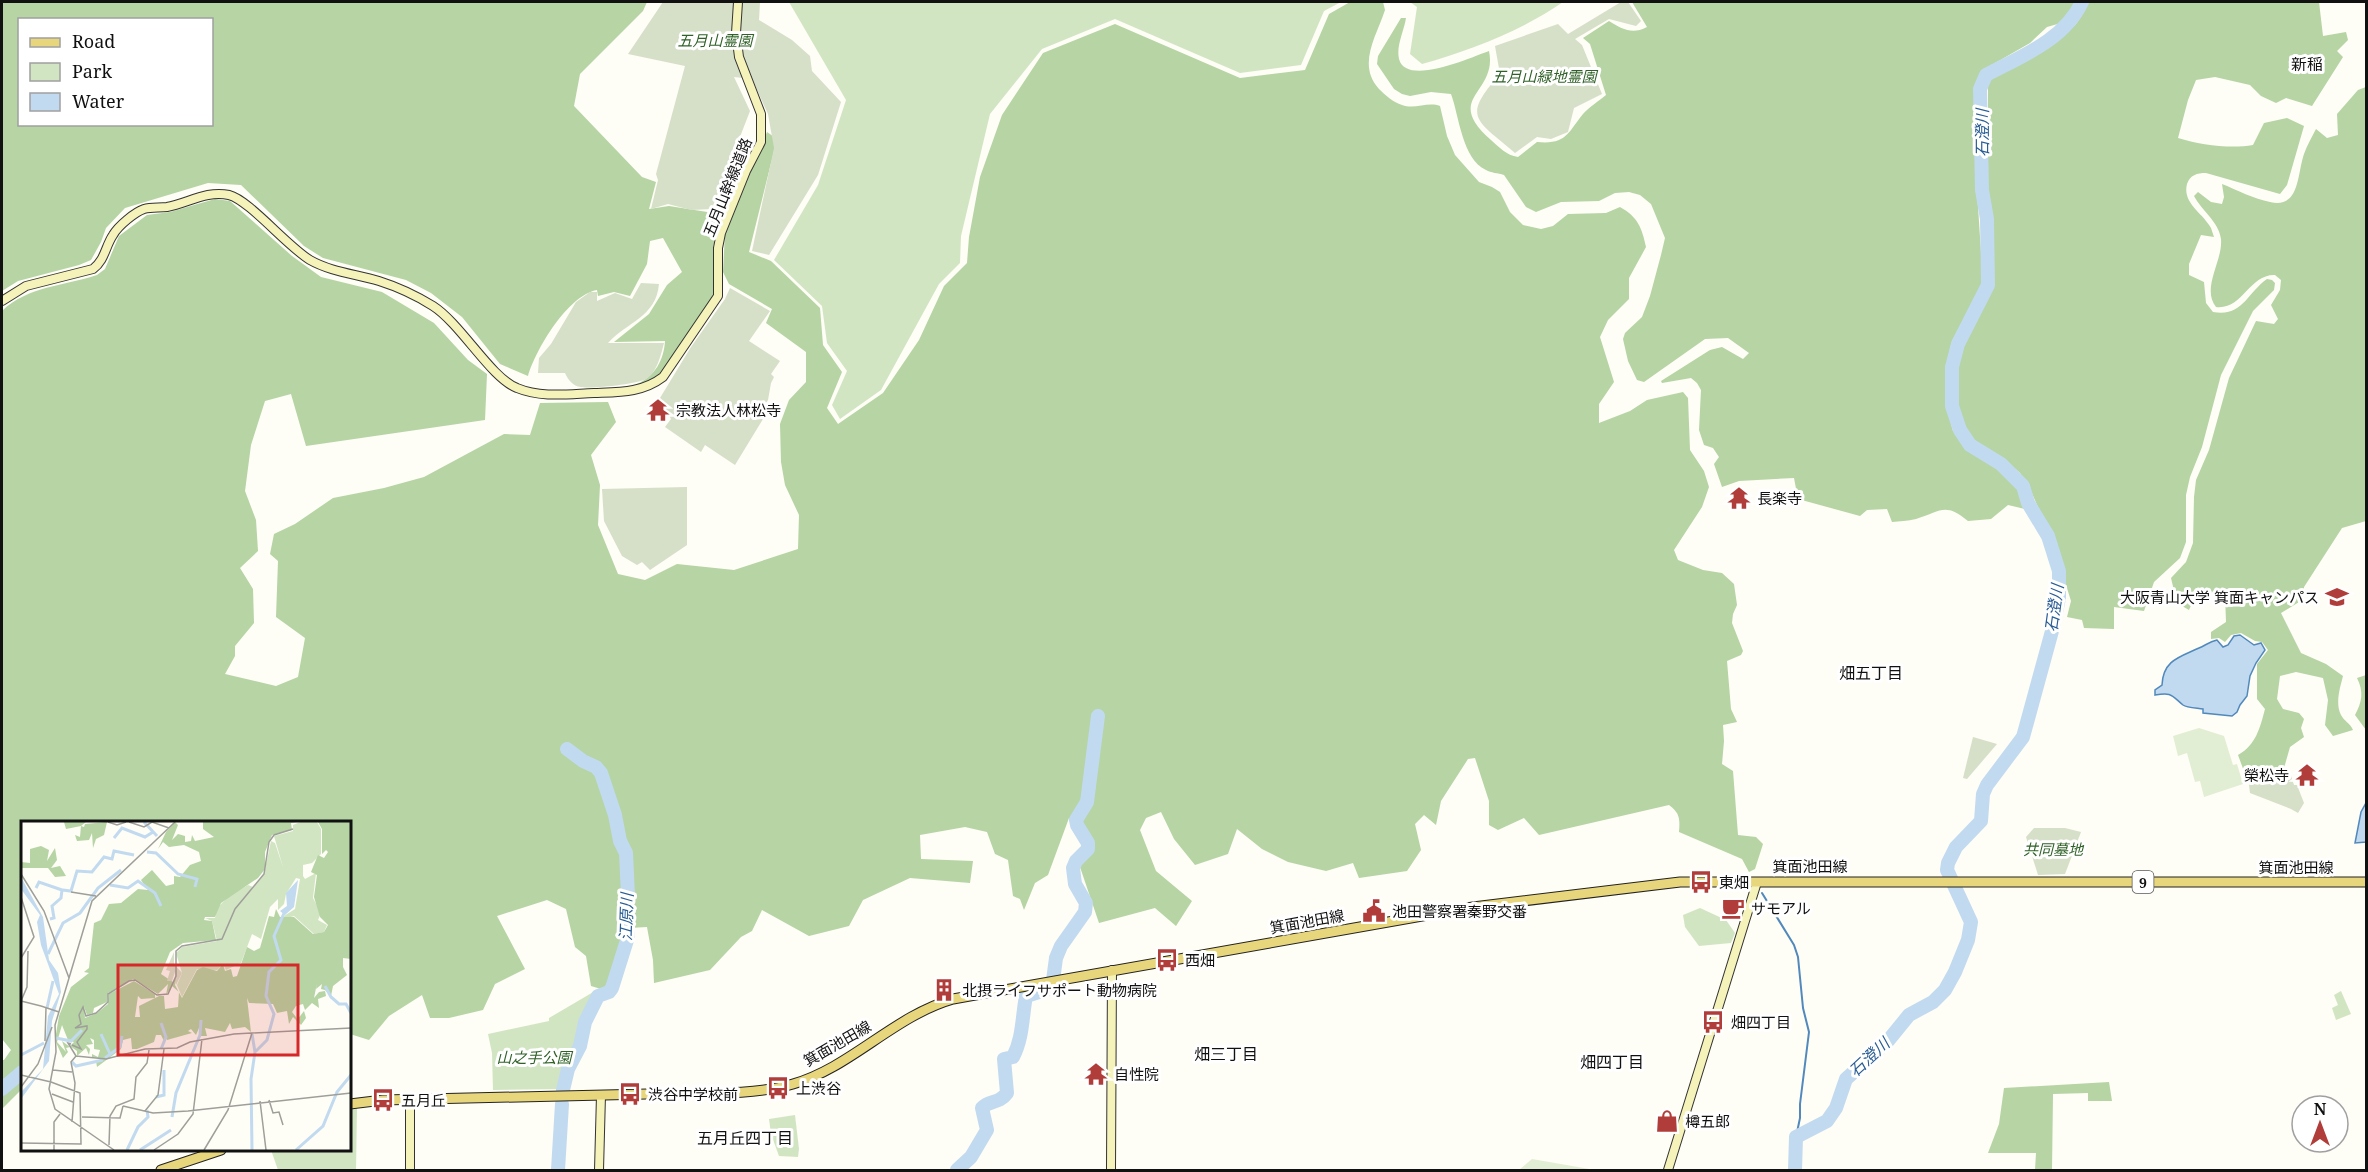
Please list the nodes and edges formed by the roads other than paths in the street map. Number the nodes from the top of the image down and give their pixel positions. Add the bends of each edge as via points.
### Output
1 (738, 2) edge
2 (2, 301) edge
3 (1757, 882) junction
4 (2367, 882) edge
5 (1112, 970) junction
6 (601, 1095) junction
7 (410, 1099) junction
8 (351, 1104) edge
9 (215, 1151) edge
10 (161, 1170) edge
11 (410, 1170) edge
12 (599, 1170) edge
13 (1111, 1170) edge
14 (1668, 1170) edge

1 - 2 street, 五月山幹線道路 via 739,57 761,114 761,141 721,233 718,296 663,377 652,386 620,392 545,394 515,388 434,307 380,281 312,261 242,202 217,193 169,207 144,209 113,234 104,256 93,269 26,286
3 - 4 main road, 箕面池田線 / 9
3 - 5 main road, 箕面池田線 / 9 via 1680,882 1529,898
3 - 14 street
5 - 6 main road, 箕面池田線 / 9 via 935,1004 828,1068 778,1088
5 - 13 street
6 - 7 main road, 箕面池田線 / 9
6 - 12 street
7 - 8 main road, 箕面池田線 / 9
7 - 11 street
9 - 10 main road

